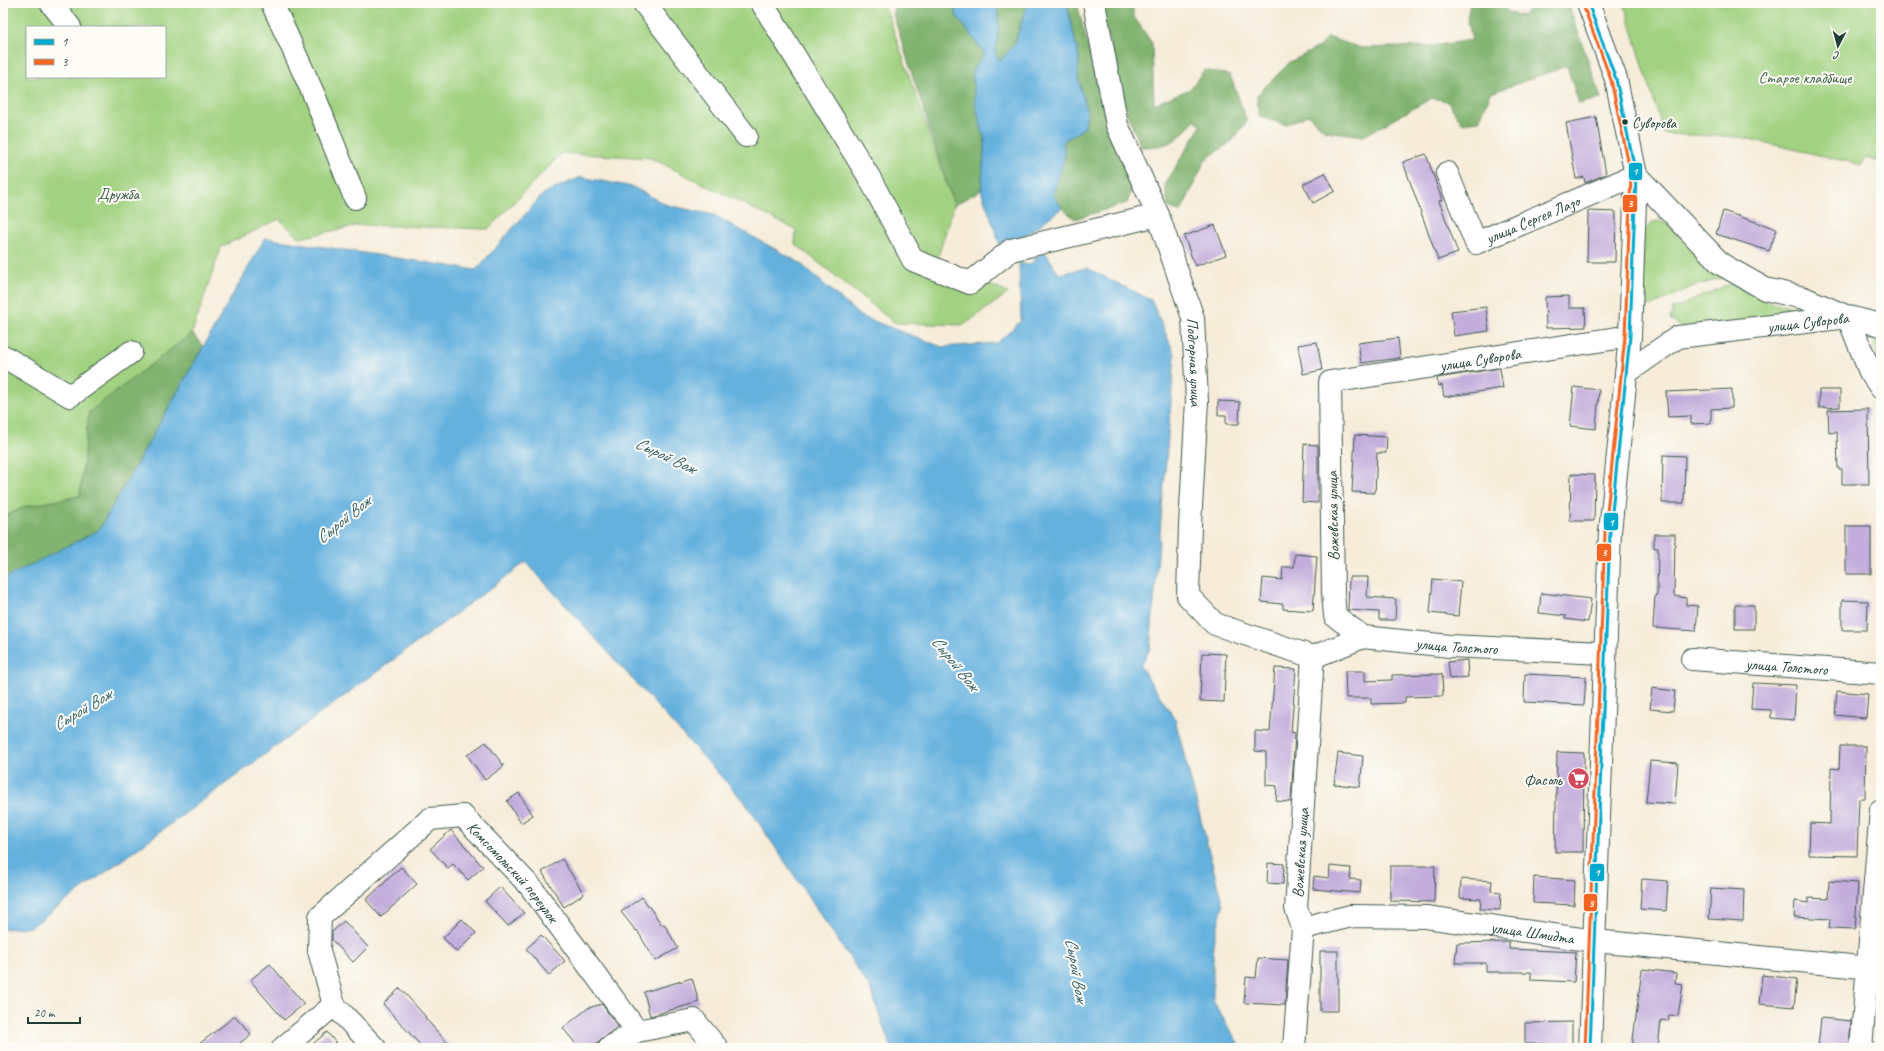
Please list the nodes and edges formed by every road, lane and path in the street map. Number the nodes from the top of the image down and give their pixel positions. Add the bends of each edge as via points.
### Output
1 (51, 3) edge
2 (272, 3) edge
3 (644, 3) edge
4 (762, 3) edge
5 (1094, 3) edge
6 (1588, 3) edge
7 (69, 26) edge
8 (746, 136) dead end
9 (1446, 173) dead end
10 (1636, 175) junction
11 (355, 198) dead end
12 (1158, 215) junction
13 (1848, 317) junction
14 (1881, 325) edge
15 (1630, 336) junction
16 (131, 352) dead end
17 (3, 356) edge
18 (1626, 373) junction
19 (1330, 382) joint
20 (1881, 388) edge
21 (1363, 637) junction
22 (1604, 653) junction
23 (1313, 657) junction
24 (1692, 659) dead end
25 (1881, 673) edge
26 (1881, 810) edge
27 (1304, 928) junction
28 (1595, 941) junction
29 (1874, 969) edge
30 (334, 1005) junction
31 (636, 1031) junction
32 (283, 1048) edge
33 (375, 1048) edge
34 (609, 1048) edge
35 (717, 1048) edge
36 (1294, 1048) edge
37 (1590, 1048) edge
38 (1861, 1048) edge

1 - 7 street
2 - 11 street via 314,95
3 - 8 street
4 - 12 street via 869,177 913,260 970,283 1011,250
5 - 12 street, Подгорная улица via 1117,125
6 - 10 street via 1616,79
9 - 10 street, улица Сергея Лазо via 1476,244
10 - 13 street via 1720,264 1765,289 1804,298
10 - 15 street
12 - 23 street, Подгорная улица via 1193,318 1197,401 1188,596 1215,624
13 - 14 street, улица Суворова
13 - 18 street, улица Суворова via 1678,337
13 - 20 street via 1870,372
15 - 18 street
15 - 19 street, улица Суворова
16 - 17 street via 70,396
18 - 22 street via 1610,532
19 - 21 street, Вожевская улица via 1335,616
21 - 22 street, улица Толстого via 1450,646
21 - 23 street, улица Толстого
22 - 28 street
23 - 27 street, Вожевская улица via 1296,908
24 - 25 street, улица Толстого
26 - 29 street
27 - 28 street, улица Шмидта via 1351,916 1426,917
27 - 36 street, Вожевская улица
28 - 29 street, улица Шмидта
28 - 37 street
29 - 38 street
30 - 31 street, Комсомольский переулок via 319,951 320,917 430,819 462,816 530,886
30 - 32 street
30 - 33 street
31 - 34 street
31 - 35 street via 694,1020

